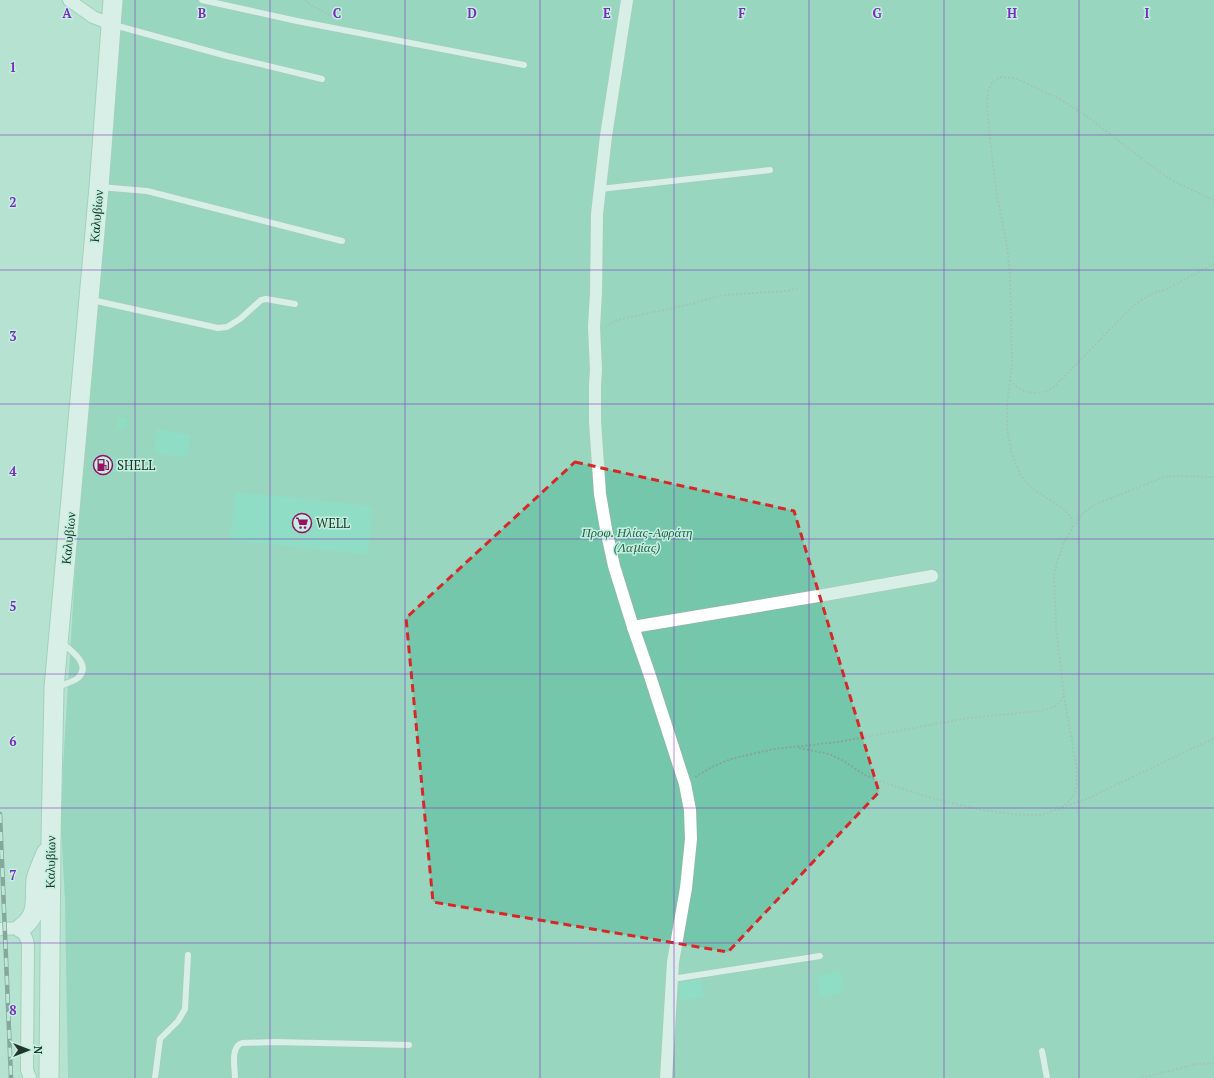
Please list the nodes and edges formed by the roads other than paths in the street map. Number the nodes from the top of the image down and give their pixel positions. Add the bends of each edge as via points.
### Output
1 (69, 0) edge
2 (113, 0) edge
3 (202, 0) edge
4 (627, 0) edge
5 (111, 24) junction
6 (524, 65) dead end
7 (322, 78) dead end
8 (770, 170) dead end
9 (99, 187) junction
10 (600, 189) junction
11 (342, 242) dead end
12 (88, 299) junction
13 (295, 304) dead end
14 (932, 576) dead end
15 (632, 627) junction
16 (58, 638) junction
17 (54, 688) junction
18 (51, 838) junction
19 (0, 928) edge
20 (21, 928) junction
21 (188, 955) dead end
22 (820, 956) dead end
23 (672, 979) junction
24 (409, 1044) dead end
25 (1042, 1050) dead end
26 (30, 1078) edge
27 (49, 1078) edge
28 (155, 1078) edge
29 (235, 1078) edge
30 (666, 1078) edge
31 (1047, 1078) edge

1 - 5 street via 94,17
2 - 5 main road, Καλυβίων
3 - 6 lane
4 - 10 street
5 - 7 lane via 227,56
5 - 9 main road, Καλυβίων
8 - 10 lane
9 - 11 lane via 147,192
9 - 12 main road, Καλυβίων
10 - 15 street via 596,232 595,337 595,421 600,494 614,566
12 - 13 lane via 218,328 227,327 240,319 261,300
12 - 16 main road, Καλυβίων
14 - 15 street
15 - 23 street via 685,784 690,810 691,839 686,888
16 - 17 main road, Καλυβίων
16 - 17 lane via 83,664 78,678
17 - 18 main road, Καλυβίων
18 - 20 main road via 36,879 36,900 32,918
18 - 27 main road, Καλυβίων
19 - 20 street
20 - 26 street via 27,940 28,954 27,1070
21 - 28 lane via 185,1009 178,1021 160,1039
22 - 23 lane
23 - 30 street
24 - 29 lane via 240,1044 235,1050
25 - 31 lane

